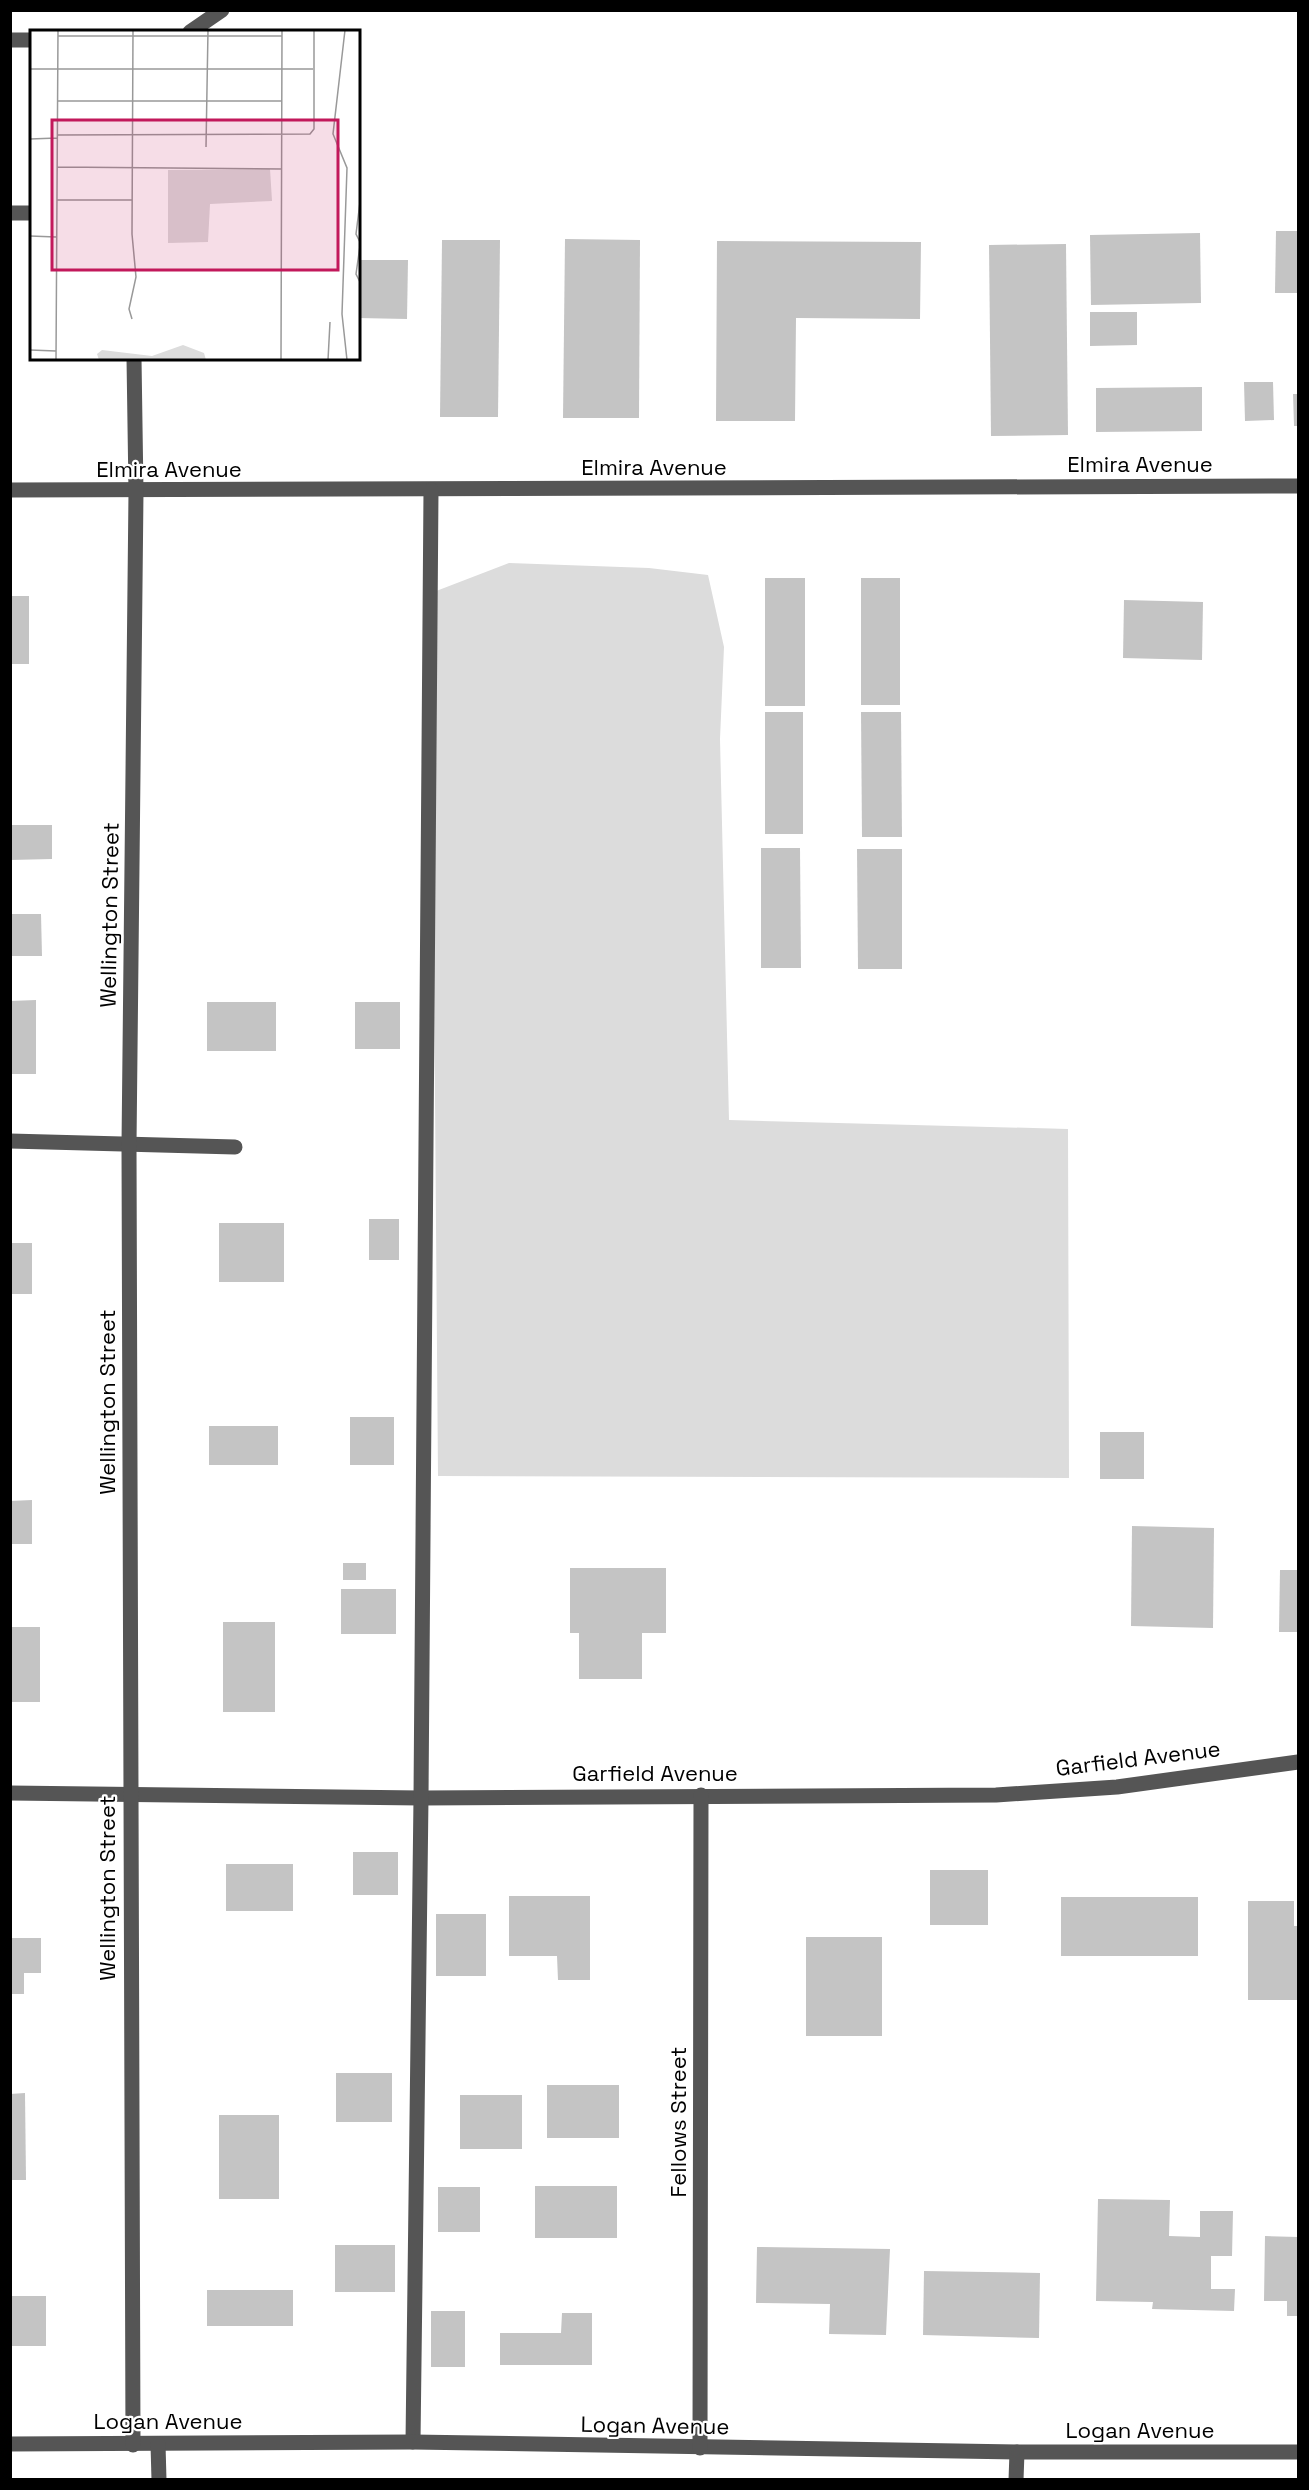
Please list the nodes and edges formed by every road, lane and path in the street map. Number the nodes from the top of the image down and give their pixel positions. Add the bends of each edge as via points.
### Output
1 (222, 10) edge
2 (193, 30) edge
3 (10, 40) edge
4 (30, 40) edge
5 (10, 213) edge
6 (30, 213) edge
7 (134, 360) edge
8 (1299, 486) edge
9 (10, 490) edge
10 (431, 490) junction
11 (136, 492) junction
12 (10, 1142) edge
13 (129, 1145) junction
14 (235, 1147) dead end
15 (1299, 1761) edge
16 (10, 1793) edge
17 (129, 1794) junction
18 (701, 1795) junction
19 (421, 1798) junction
20 (413, 2442) junction
21 (158, 2444) junction
22 (10, 2445) edge
23 (133, 2445) junction
24 (700, 2448) junction
25 (1017, 2452) junction
26 (1299, 2452) edge
27 (159, 2480) edge
28 (1016, 2480) edge

1 - 2 street
3 - 4 street
5 - 6 street
7 - 11 street, Wellington Street
8 - 10 street, Elmira Avenue
9 - 11 street, Elmira Avenue
10 - 11 street, Elmira Avenue
10 - 19 street
11 - 13 street, Wellington Street
12 - 13 street
13 - 14 street
13 - 17 street, Wellington Street
15 - 18 street, Garfield Avenue via 1117,1787 1007,1794
16 - 17 street, Garfield Avenue
17 - 19 street, Garfield Avenue
17 - 23 street, Wellington Street
18 - 19 street, Garfield Avenue
18 - 24 street, Fellows Street
19 - 20 street
20 - 21 street, Logan Avenue
20 - 24 street, Logan Avenue
21 - 23 street, Logan Avenue
21 - 27 street
22 - 23 street, Logan Avenue
24 - 25 street, Logan Avenue
25 - 26 street, Logan Avenue
25 - 28 street

